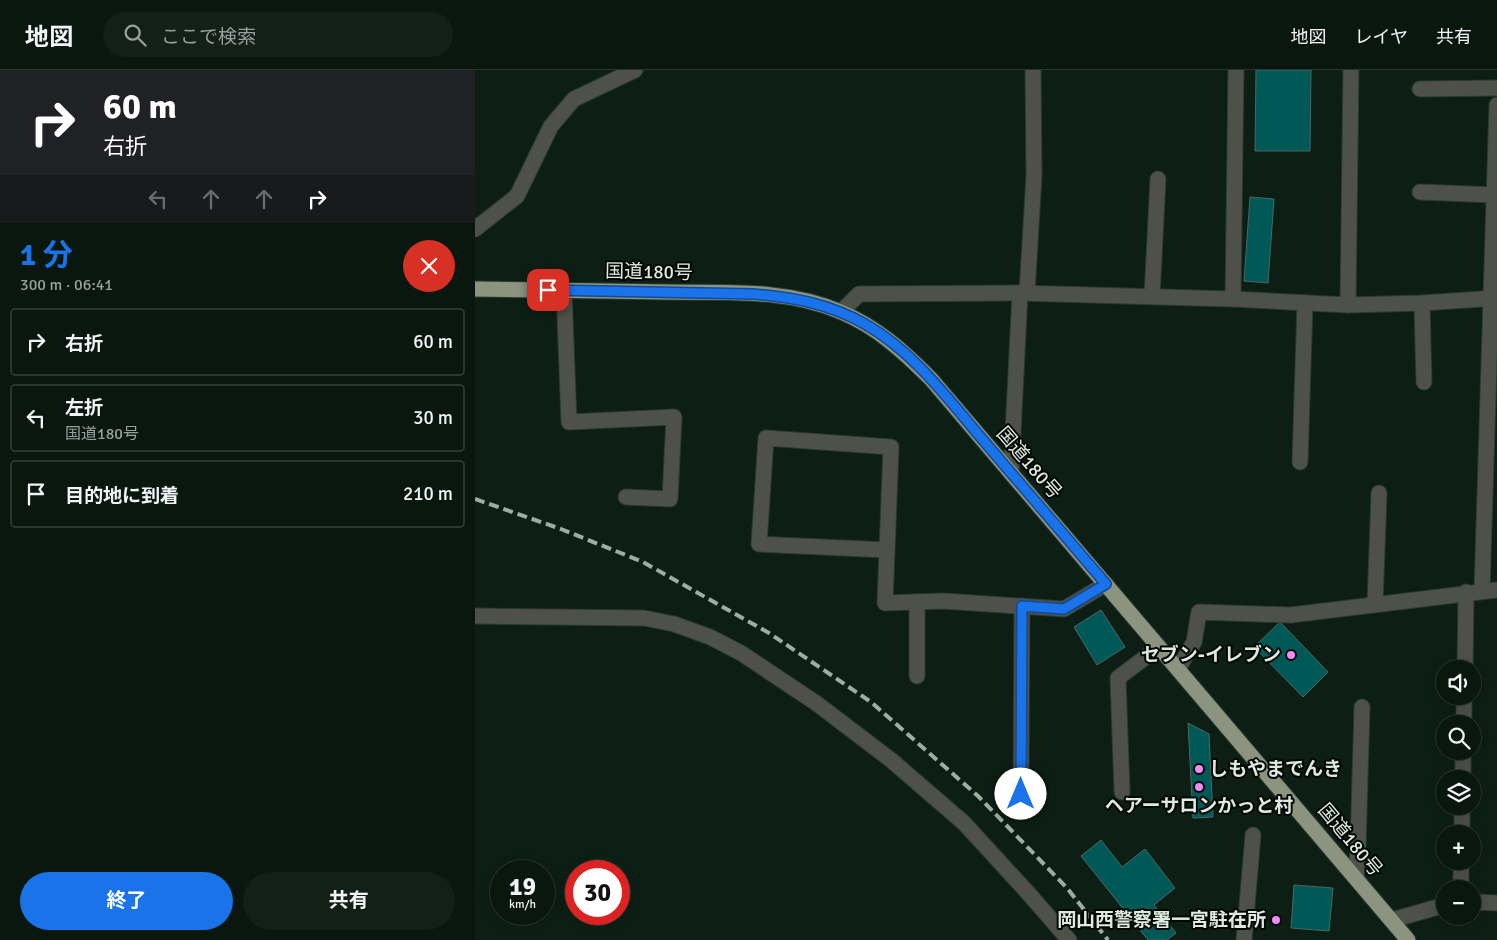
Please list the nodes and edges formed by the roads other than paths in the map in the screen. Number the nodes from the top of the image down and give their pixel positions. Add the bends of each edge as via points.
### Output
1 (635, 70) edge
2 (1033, 70) edge
3 (1236, 70) edge
4 (1351, 70) edge
5 (1497, 88) edge
6 (1421, 89) dead end
7 (1497, 105) edge
8 (1158, 179) dead end
9 (1420, 192) dead end
10 (1495, 195) junction
11 (475, 229) edge
12 (475, 289) edge
13 (564, 291) junction
14 (1024, 293) junction
15 (1152, 296) junction
16 (1495, 298) edge
17 (1233, 299) junction
18 (1305, 303) junction
19 (1422, 303) junction
20 (1348, 305) junction
21 (841, 312) junction
22 (1424, 382) dead end
23 (1300, 462) dead end
24 (1011, 473) junction
25 (1379, 493) dead end
26 (626, 497) dead end
27 (887, 550) junction
28 (1106, 584) junction
29 (1490, 590) edge
30 (1466, 592) junction
31 (917, 602) junction
32 (1375, 604) junction
33 (1022, 606) junction
34 (475, 616) edge
35 (1159, 647) junction
36 (1465, 660) edge
37 (1178, 670) junction
38 (917, 676) dead end
39 (1362, 707) dead end
40 (1122, 792) dead end
41 (1021, 794) dead end
42 (1253, 835) dead end
43 (1355, 878) junction
44 (1481, 902) edge
45 (1497, 903) edge
46 (1436, 908) edge
47 (1392, 920) junction
48 (1069, 940) edge
49 (1244, 940) edge
50 (1408, 940) edge

1 - 11 street via 574,99 551,126 517,196
2 - 14 street via 1035,176
3 - 17 street
4 - 20 street
5 - 6 street
7 - 10 street
8 - 15 street
9 - 10 street
10 - 16 street
12 - 13 highway, 国道180号
13 - 21 highway, 国道180号 via 777,296 814,302
13 - 26 street via 569,422 674,417 671,500
14 - 15 street
14 - 21 street via 859,294
14 - 24 street
15 - 17 street
16 - 19 street
16 - 29 street
17 - 18 street
18 - 20 street
18 - 23 street
19 - 20 street
19 - 22 street
21 - 24 highway, 国道180号 via 890,340 910,357
24 - 28 highway, 国道180号
25 - 32 street
27 - 27 street via 891,447 766,438 759,544
27 - 31 street via 885,603
28 - 33 street via 1064,609
28 - 35 highway, 国道180号
29 - 30 street
30 - 32 street
30 - 36 street
31 - 33 street
31 - 38 street
32 - 37 street via 1291,615 1199,612 1194,642
33 - 41 street
34 - 48 street via 644,618 674,624 741,653 891,760 964,823
35 - 37 highway, 国道180号
35 - 40 street via 1118,678
37 - 43 highway, 国道180号
39 - 43 street
42 - 49 street
43 - 47 highway, 国道180号
44 - 45 street
46 - 47 street
47 - 50 highway, 国道180号

